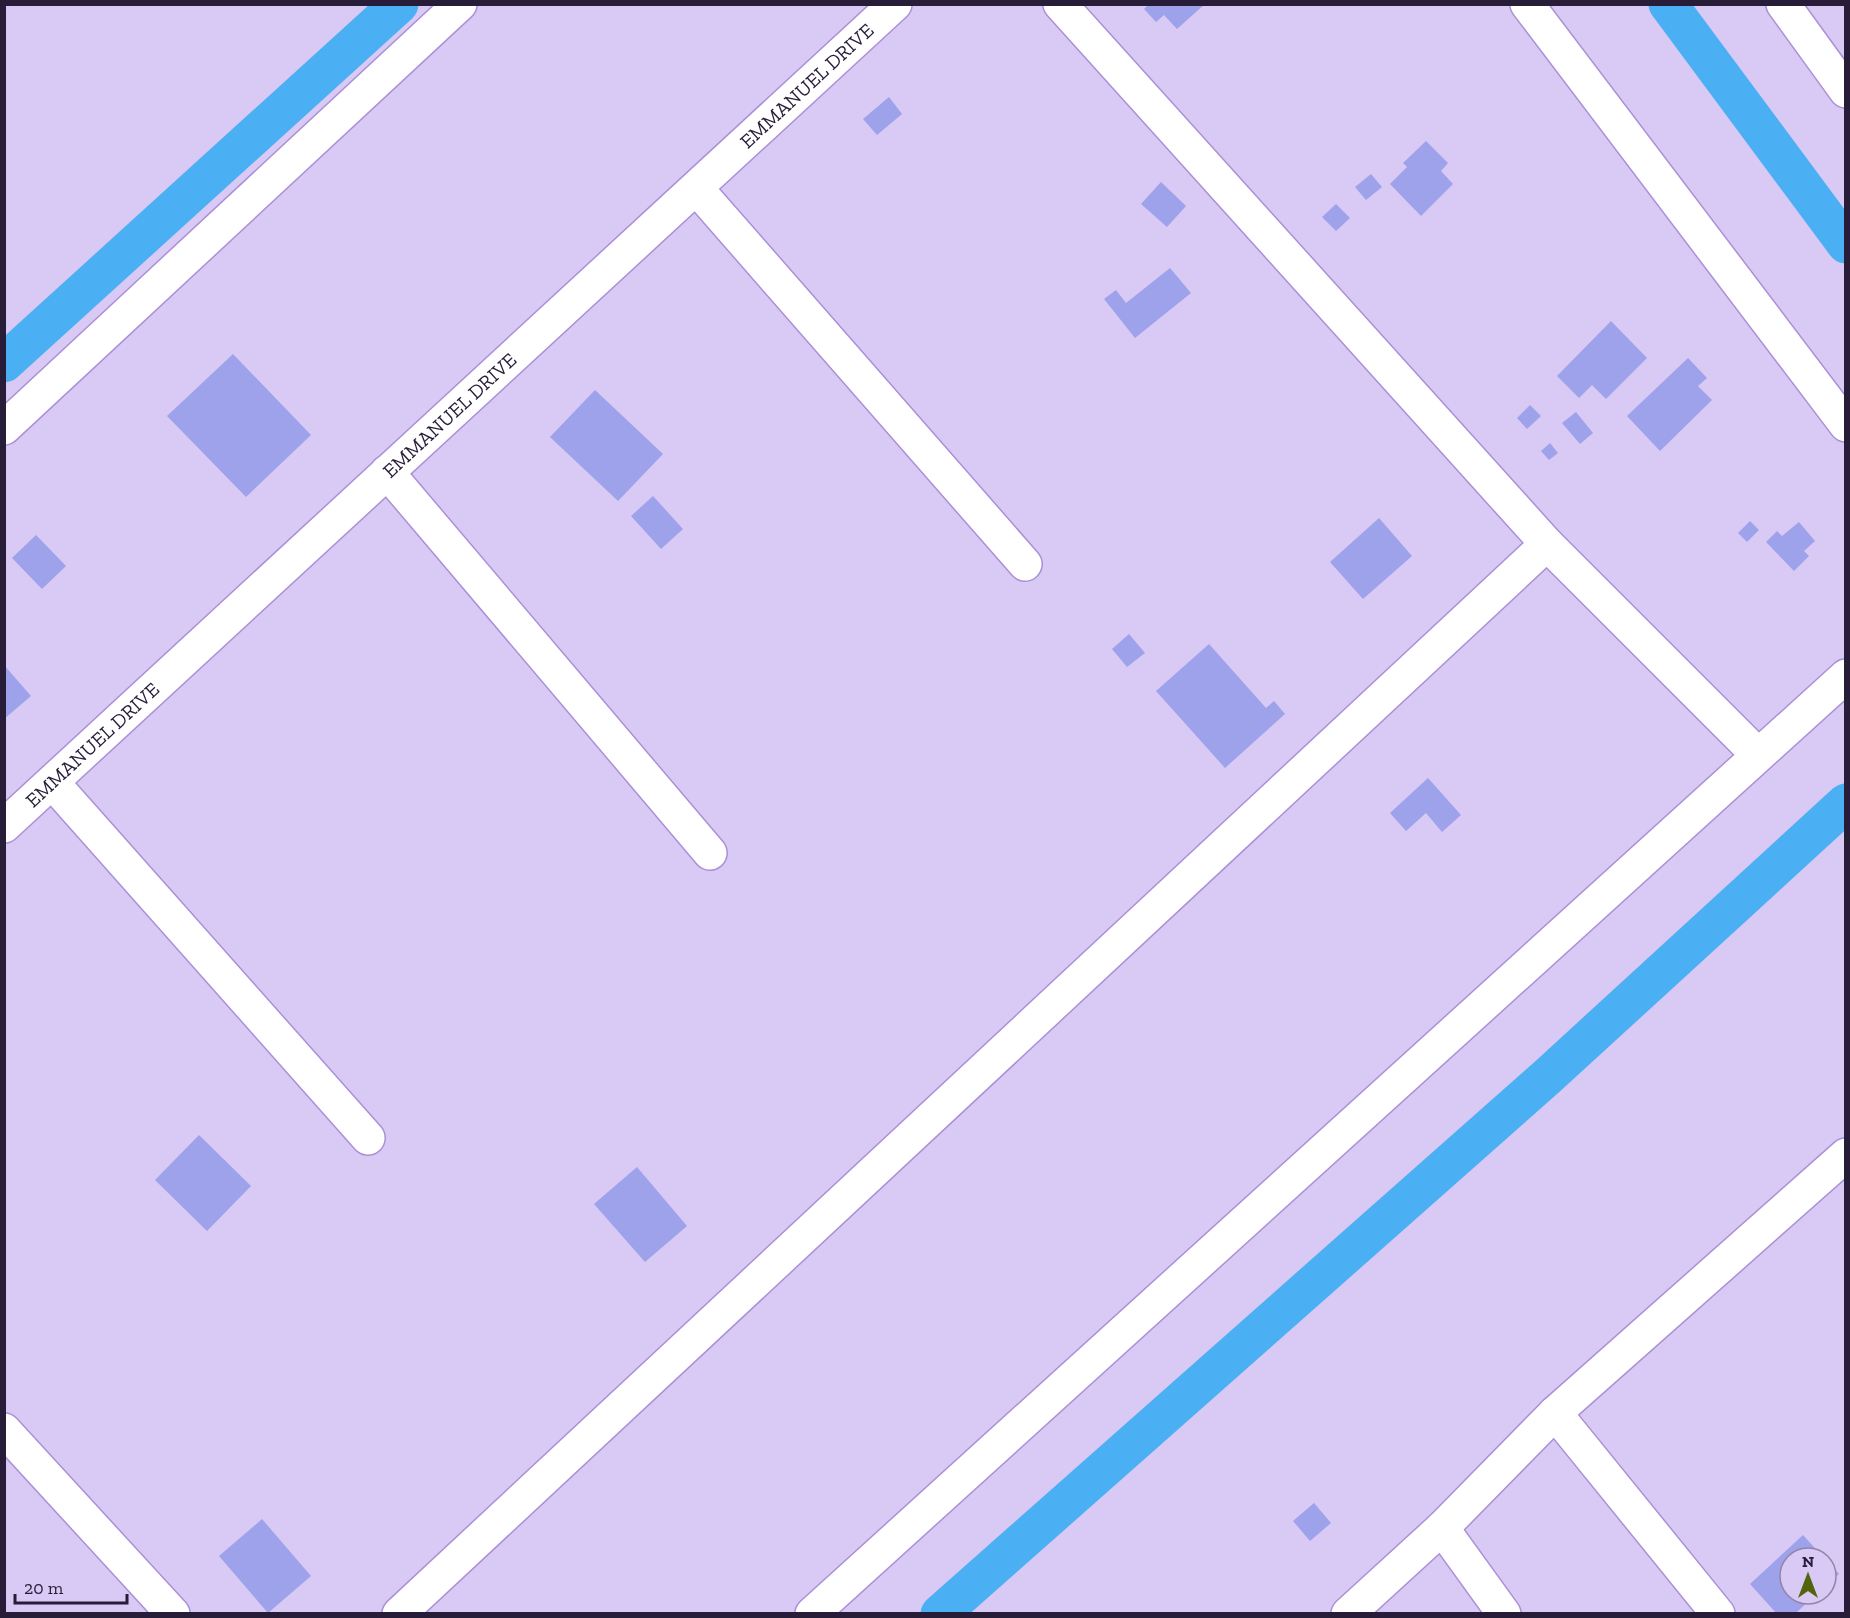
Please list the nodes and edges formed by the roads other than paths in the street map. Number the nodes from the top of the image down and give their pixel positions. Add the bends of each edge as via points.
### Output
1 (460, 4) edge
2 (896, 4) edge
3 (1060, 4) edge
4 (1527, 4) edge
5 (1783, 4) edge
6 (1845, 91) edge
7 (697, 189) junction
8 (1845, 425) edge
9 (4, 428) edge
10 (387, 472) junction
11 (1547, 544) junction
12 (1025, 564) dead end
13 (1845, 676) edge
14 (1757, 754) junction
15 (52, 782) junction
16 (4, 826) edge
17 (710, 853) dead end
18 (368, 1138) dead end
19 (1845, 1155) edge
20 (1555, 1413) junction
21 (4, 1430) edge
22 (1442, 1528) junction
23 (173, 1614) edge
24 (399, 1614) edge
25 (812, 1614) edge
26 (1348, 1614) edge
27 (1504, 1614) edge
28 (1718, 1614) edge

1 - 9 street
2 - 7 street, EMMANUEL DRIVE
3 - 11 street
4 - 8 street
5 - 6 street
7 - 10 street, EMMANUEL DRIVE
7 - 12 street
10 - 15 street, EMMANUEL DRIVE
10 - 17 street
11 - 14 street
11 - 24 street
13 - 14 street
14 - 25 street
15 - 16 street, EMMANUEL DRIVE
15 - 18 street
19 - 20 street
20 - 22 street
20 - 28 street
21 - 23 street
22 - 26 street
22 - 27 street

